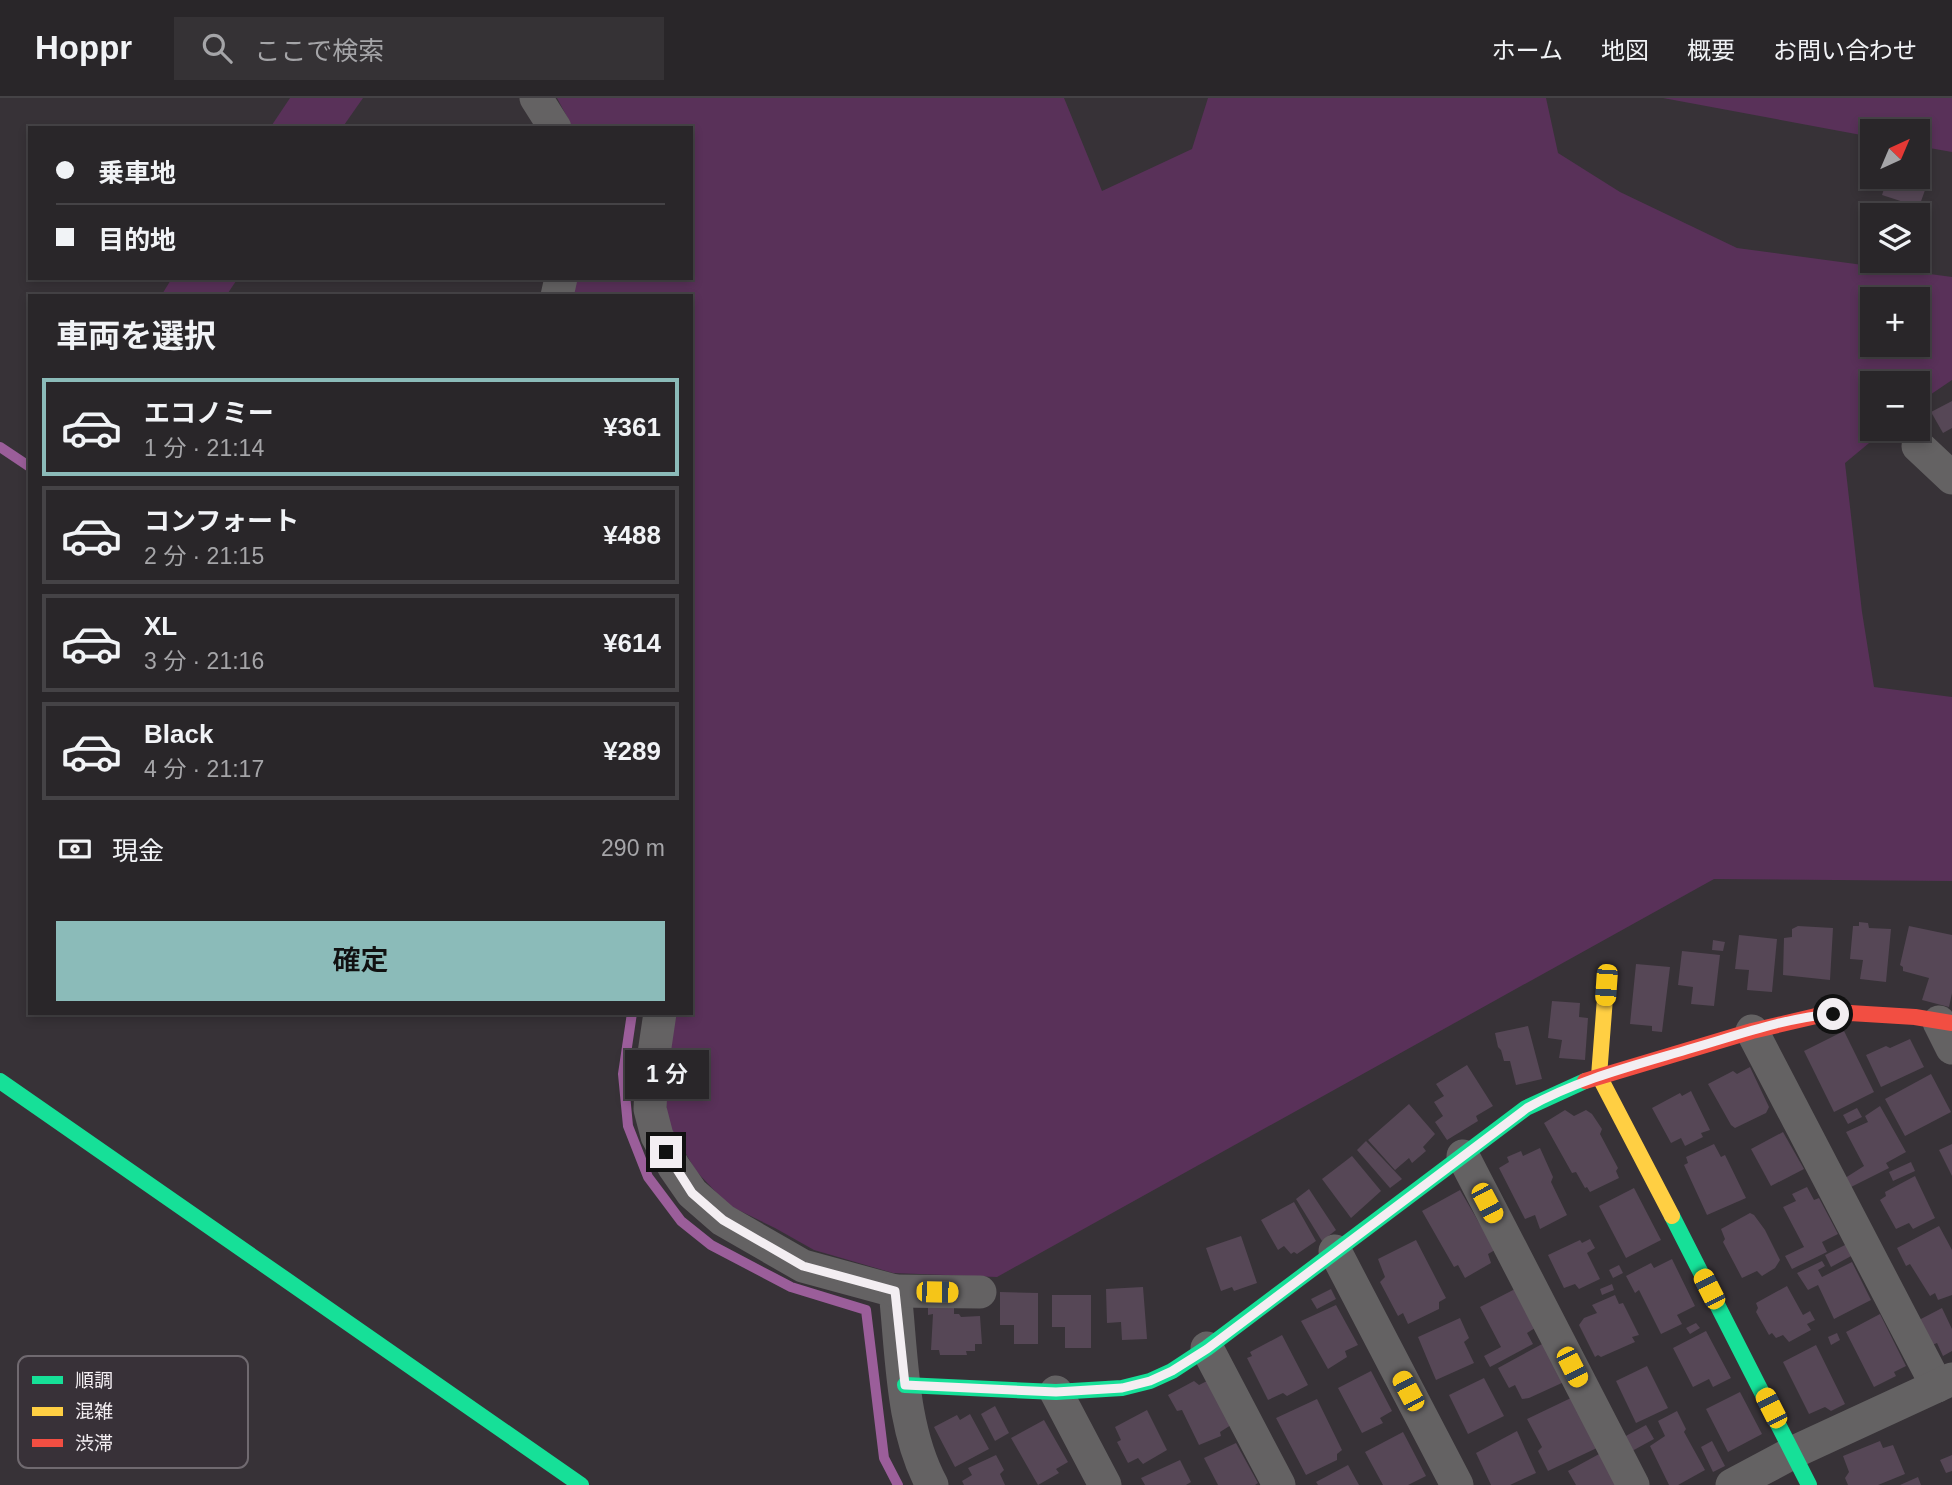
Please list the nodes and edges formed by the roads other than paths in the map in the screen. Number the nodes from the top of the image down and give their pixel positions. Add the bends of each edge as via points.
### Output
1 (536, 98) edge
2 (554, 126) edge
3 (1918, 446) dead end
4 (1952, 478) edge
5 (1606, 985) dead end
6 (660, 1015) edge
7 (1752, 1031) junction
8 (1948, 1031) edge
9 (1599, 1076) junction
10 (0, 1081) edge
11 (1463, 1156) junction
12 (1335, 1251) junction
13 (895, 1291) junction
14 (980, 1292) dead end
15 (1207, 1349) junction
16 (1944, 1382) edge
17 (905, 1385) junction
18 (1056, 1392) junction
19 (1794, 1452) junction
20 (581, 1485) edge
21 (932, 1485) edge
22 (1105, 1485) edge
23 (1279, 1485) edge
24 (1457, 1485) edge
25 (1633, 1485) edge
26 (1732, 1485) edge
27 (1809, 1485) edge

1 - 2 street
3 - 4 street
5 - 9 street
6 - 13 street via 650,1109 657,1136 692,1193 723,1220 803,1266
7 - 8 street via 1850,1013 1915,1017
7 - 9 street
7 - 16 street
9 - 11 street via 1527,1108
9 - 19 street
10 - 20 street
11 - 12 street
11 - 25 street
12 - 15 street
12 - 24 street
13 - 14 street
13 - 17 street
15 - 18 street via 1150,1381 1122,1388
15 - 23 street
16 - 19 street
17 - 18 street
17 - 21 street via 915,1445
18 - 22 street
19 - 26 street
19 - 27 street

